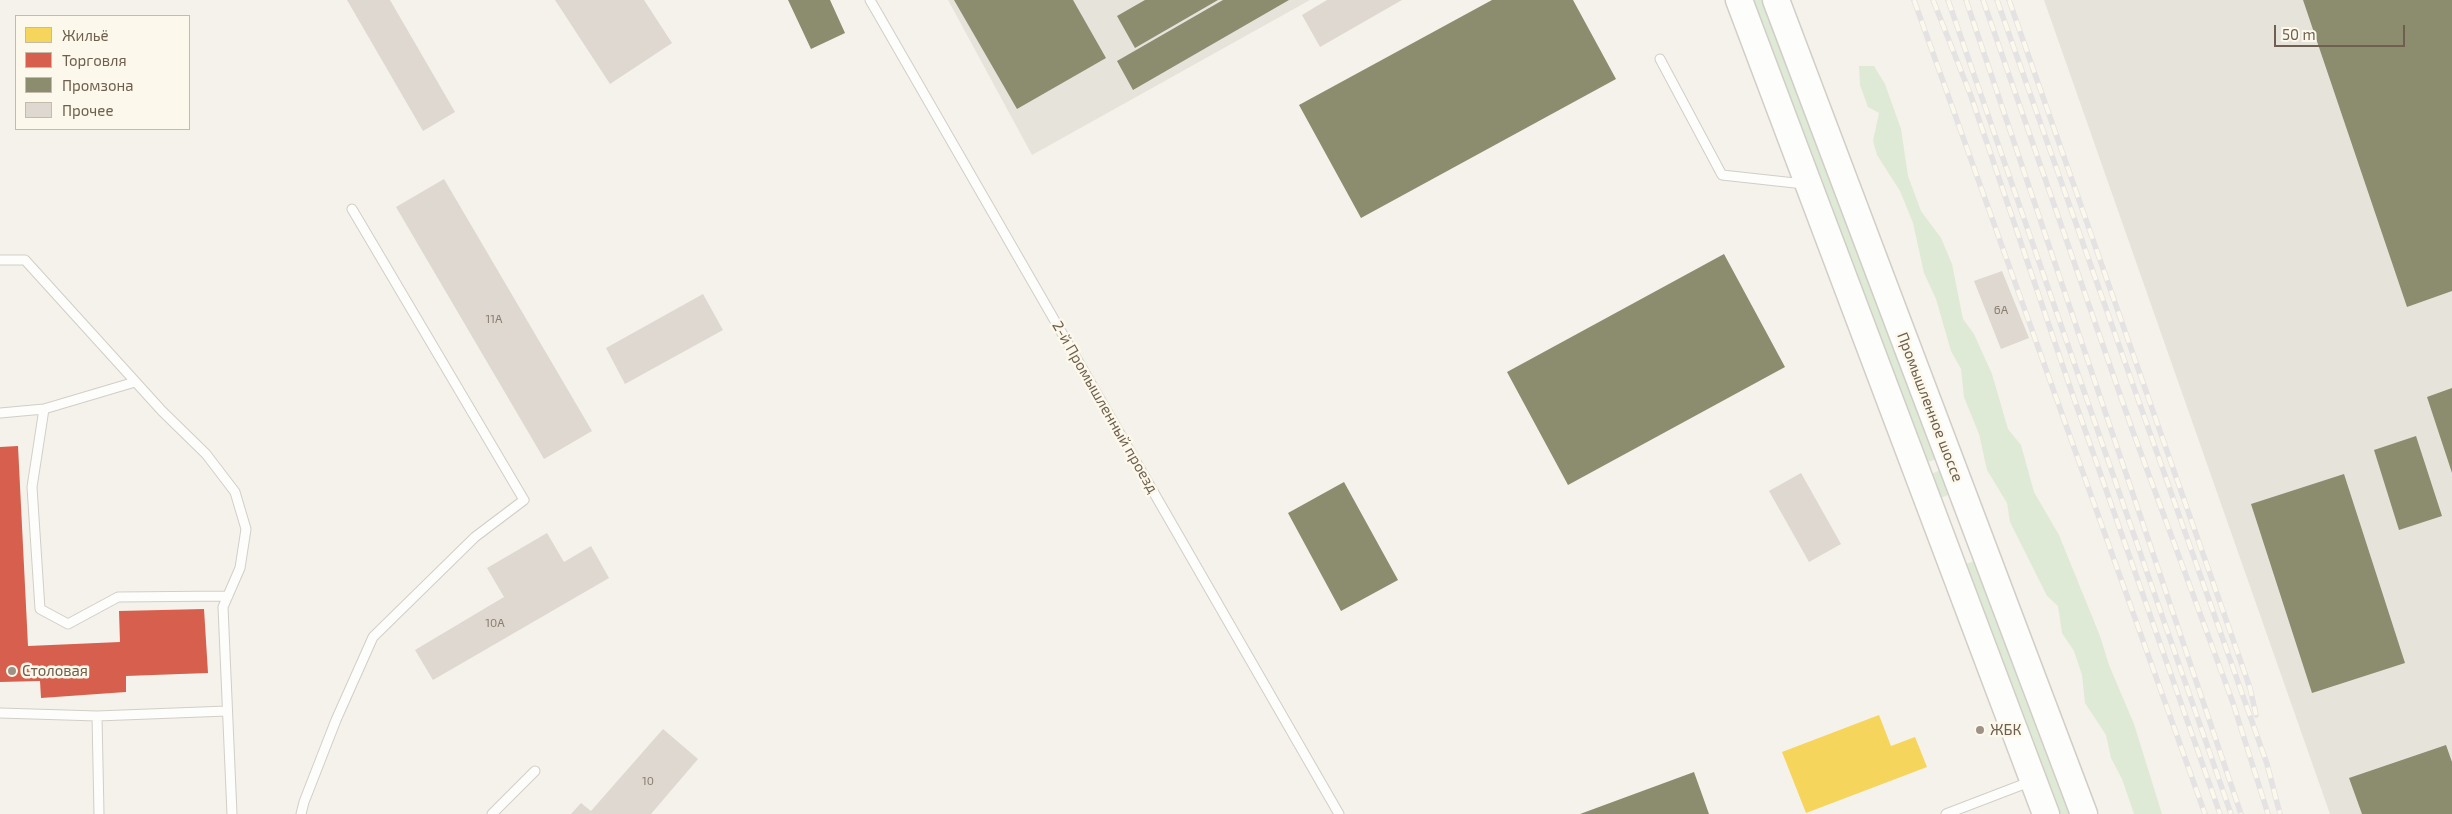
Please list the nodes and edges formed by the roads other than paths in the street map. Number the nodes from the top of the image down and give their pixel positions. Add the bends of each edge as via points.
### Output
1 (870, 0) edge
2 (1738, 0) edge
3 (1776, 0) edge
4 (1660, 59) dead end
5 (1809, 184) junction
6 (352, 209) dead end
7 (0, 260) edge
8 (136, 382) junction
9 (44, 409) junction
10 (0, 413) edge
11 (1973, 518) junction
12 (1940, 531) junction
13 (228, 596) junction
14 (227, 711) junction
15 (0, 713) edge
16 (98, 716) junction
17 (535, 771) dead end
18 (2034, 780) junction
19 (99, 814) edge
20 (232, 814) edge
21 (301, 814) edge
22 (492, 814) edge
23 (1339, 814) edge
24 (1946, 814) edge
25 (2046, 814) edge
26 (2084, 814) edge

1 - 23 lane, 2-й Промышленный проезд
2 - 5 main road
3 - 11 main road, Промышленное шоссе
4 - 5 lane via 1722,175
5 - 12 main road
6 - 21 lane via 524,500 476,538 373,637 336,720
7 - 8 lane via 25,260
8 - 9 lane
8 - 13 lane via 206,454 235,492 246,529 240,568
9 - 10 lane
9 - 13 lane via 32,487 40,609 68,624 118,597
11 - 12 main road
11 - 26 main road, Промышленное шоссе
12 - 18 main road
13 - 14 lane via 223,607
14 - 16 lane
14 - 20 lane
15 - 16 lane
16 - 19 lane
17 - 22 lane
18 - 24 lane
18 - 25 main road

